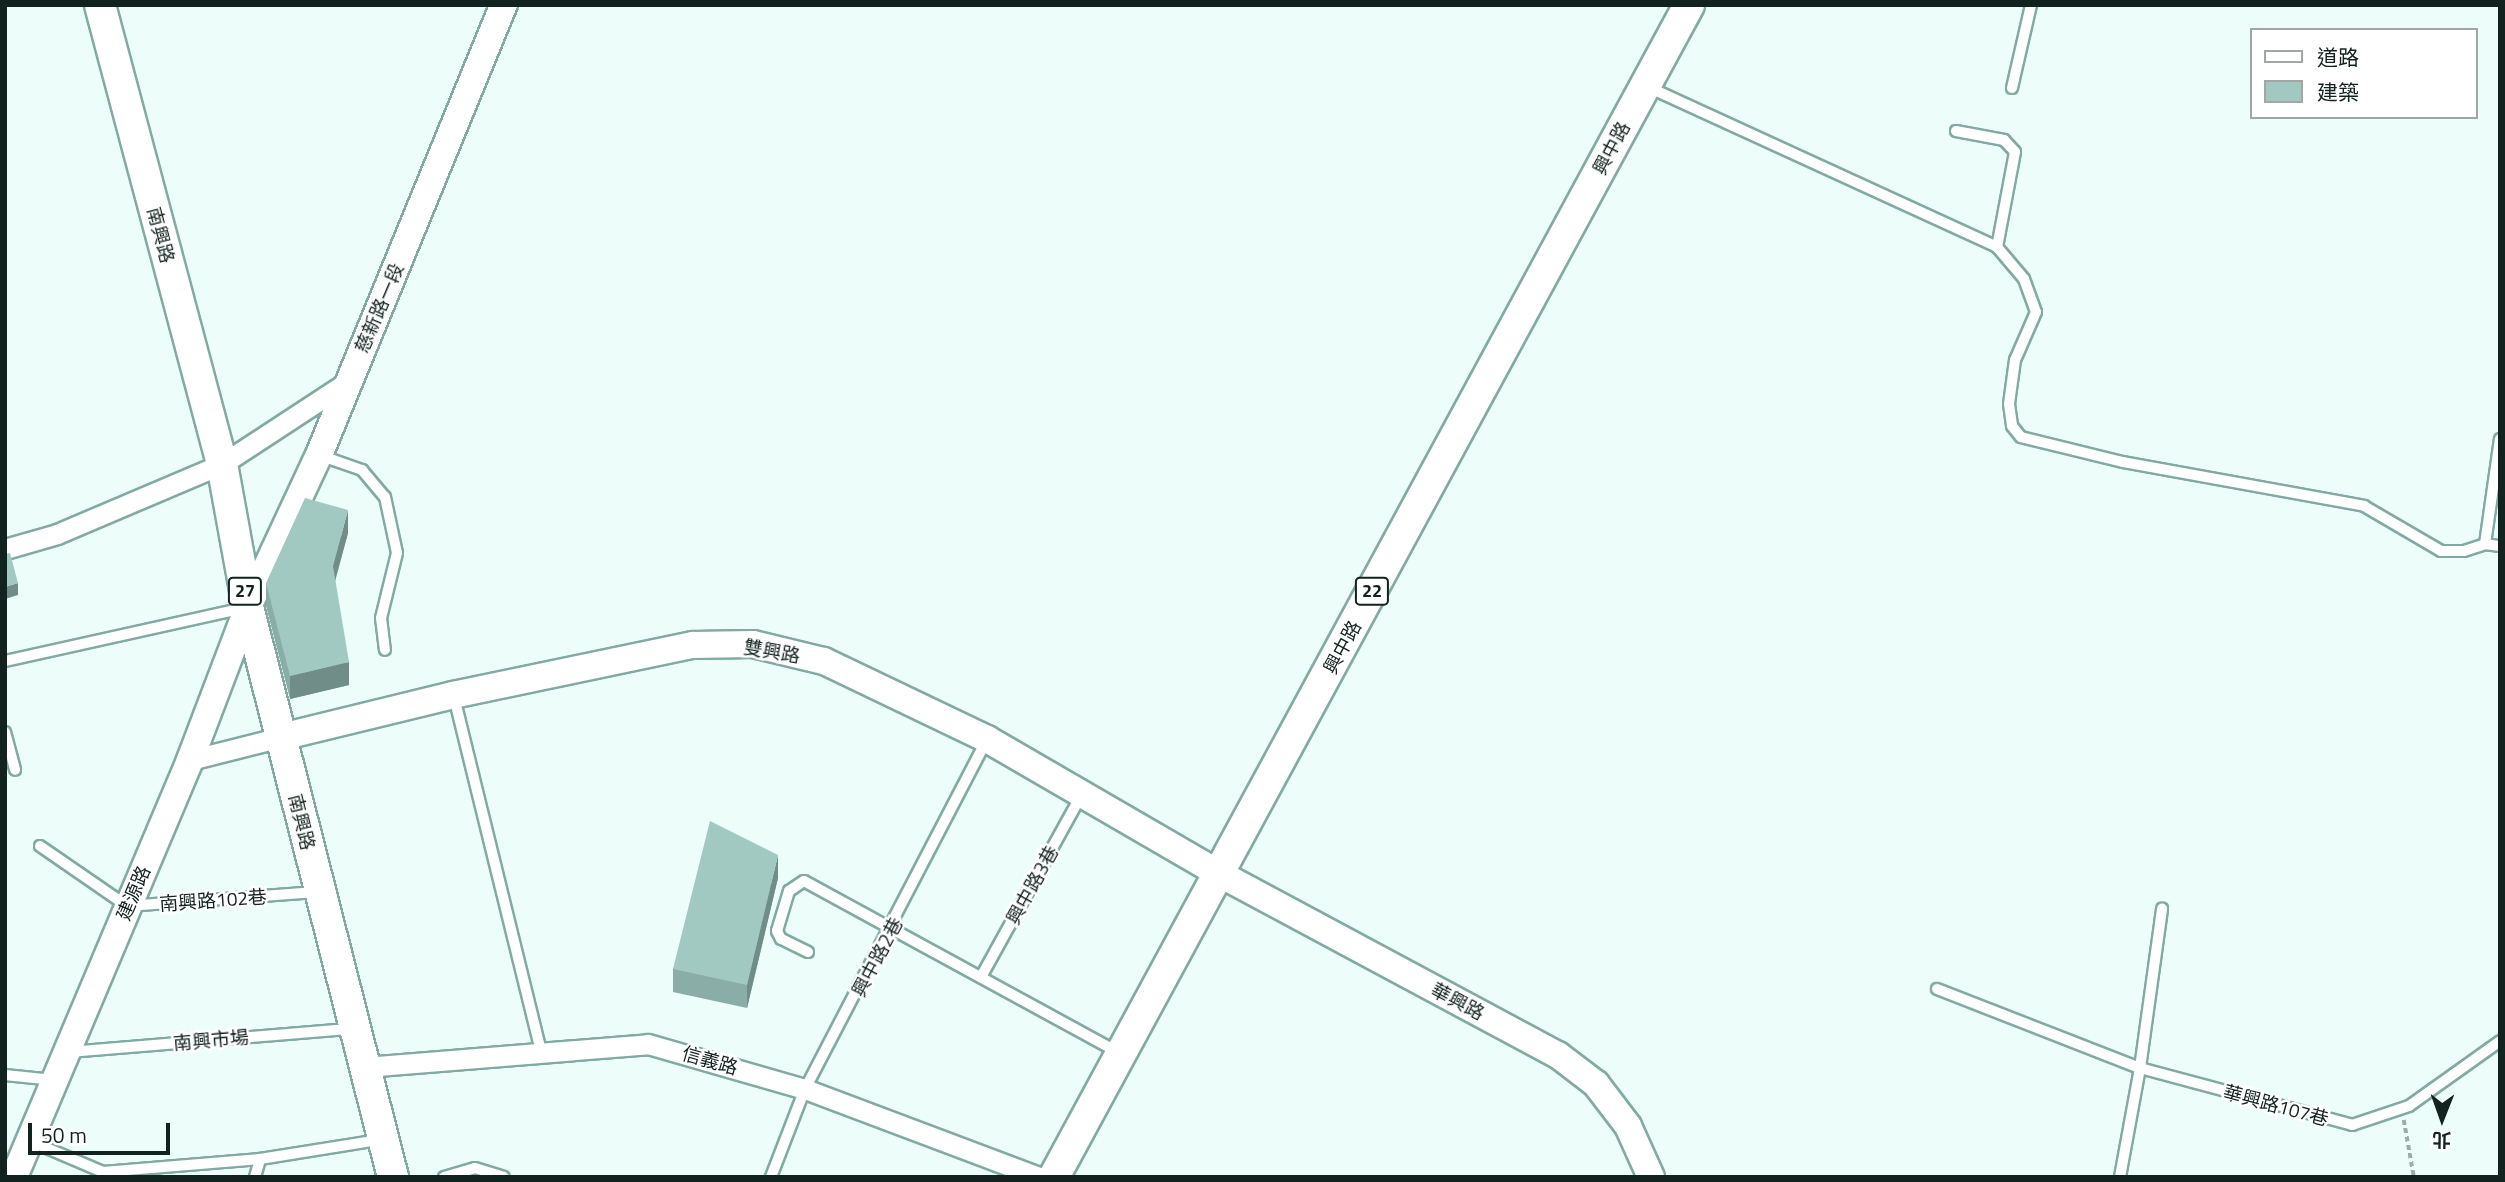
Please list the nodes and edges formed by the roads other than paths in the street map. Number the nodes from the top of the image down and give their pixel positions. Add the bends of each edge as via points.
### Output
1 (100, 5) edge
2 (504, 5) edge
3 (1689, 5) edge
4 (2031, 5) edge
5 (1645, 85) junction
6 (2012, 88) dead end
7 (1956, 131) dead end
8 (1997, 247) junction
9 (346, 383) junction
10 (2500, 439) edge
11 (319, 455) junction
12 (222, 464) junction
13 (2485, 544) junction
14 (2500, 546) edge
15 (5, 549) edge
16 (248, 607) junction
17 (385, 650) dead end
18 (5, 661) edge
19 (453, 695) junction
20 (5, 732) edge
21 (281, 737) junction
22 (987, 739) junction
23 (190, 760) junction
24 (15, 770) dead end
25 (1083, 792) junction
26 (40, 846) dead end
27 (1220, 874) junction
28 (320, 892) junction
29 (127, 906) junction
30 (2162, 909) dead end
31 (892, 930) junction
32 (808, 952) dead end
33 (981, 977) junction
34 (1937, 989) dead end
35 (355, 1028) junction
36 (2500, 1041) edge
37 (541, 1050) junction
38 (66, 1052) junction
39 (1119, 1054) junction
40 (365, 1067) junction
41 (2140, 1068) junction
42 (5, 1075) edge
43 (55, 1080) junction
44 (806, 1089) junction
45 (386, 1139) junction
46 (260, 1159) junction
47 (17, 1160) edge
48 (1647, 1173) edge
49 (504, 1176) edge
50 (256, 1177) edge
51 (393, 1177) edge
52 (443, 1177) edge
53 (771, 1177) edge
54 (1039, 1177) edge
55 (1054, 1177) edge
56 (2120, 1177) edge

1 - 12 main road, 南興路 / 27
2 - 9 main road, 慈新路一段
3 - 5 main road, 興中路 / 22
4 - 6 lane
5 - 8 lane
5 - 27 main road, 興中路 / 22
7 - 8 lane via 2004,140 2015,152
8 - 13 lane via 2024,279 2036,312 2015,360 2009,404 2012,426 2021,437 2123,462 2364,506 2441,551 2464,551
9 - 11 main road, 慈新路一段
9 - 12 street
10 - 13 lane
11 - 16 main road, 慈新路一段
11 - 17 lane via 362,470 385,497 397,553 381,618
12 - 15 street via 57,534
12 - 16 main road, 南興路 / 27
13 - 14 lane
16 - 18 lane
16 - 21 main road, 南興路 / 27
16 - 23 main road, 建源路
19 - 21 main road, 雙興路
19 - 22 main road, 雙興路 via 693,645 752,644 824,661
19 - 37 lane
20 - 24 lane
21 - 23 street
21 - 28 main road, 南興路 / 27
22 - 25 main road, 雙興路
22 - 31 lane, 興中路2巷
23 - 29 main road, 建源路
25 - 27 main road, 雙興路
25 - 33 lane, 興中路3巷
26 - 29 lane
27 - 39 main road, 興中路 / 22
27 - 48 main road, 華興路 via 1558,1055 1596,1084 1628,1126
28 - 29 lane, 南興路102巷
28 - 35 main road, 南興路 / 27
29 - 38 main road, 建源路
30 - 41 lane
31 - 32 lane via 804,881 789,891 777,931 781,939
31 - 33 lane
31 - 44 lane, 興中路2巷
33 - 39 lane
34 - 41 lane, 華興路107巷
35 - 38 lane, 南興市場
35 - 40 main road, 南興路 / 27
36 - 41 lane, 華興路107巷 via 2402,1108 2351,1125
37 - 40 street, 信義路
37 - 44 street, 信義路 via 648,1044
38 - 43 main road, 建源路
39 - 55 main road, 興中路 / 22
40 - 45 main road, 南興路 / 27
41 - 56 lane
42 - 43 lane
43 - 47 main road, 建源路
44 - 53 lane, 興中路2巷
44 - 54 street, 信義路
45 - 46 lane
45 - 51 main road, 南興路 / 27
46 - 47 lane via 103,1172
46 - 50 lane
49 - 52 lane via 475,1168

